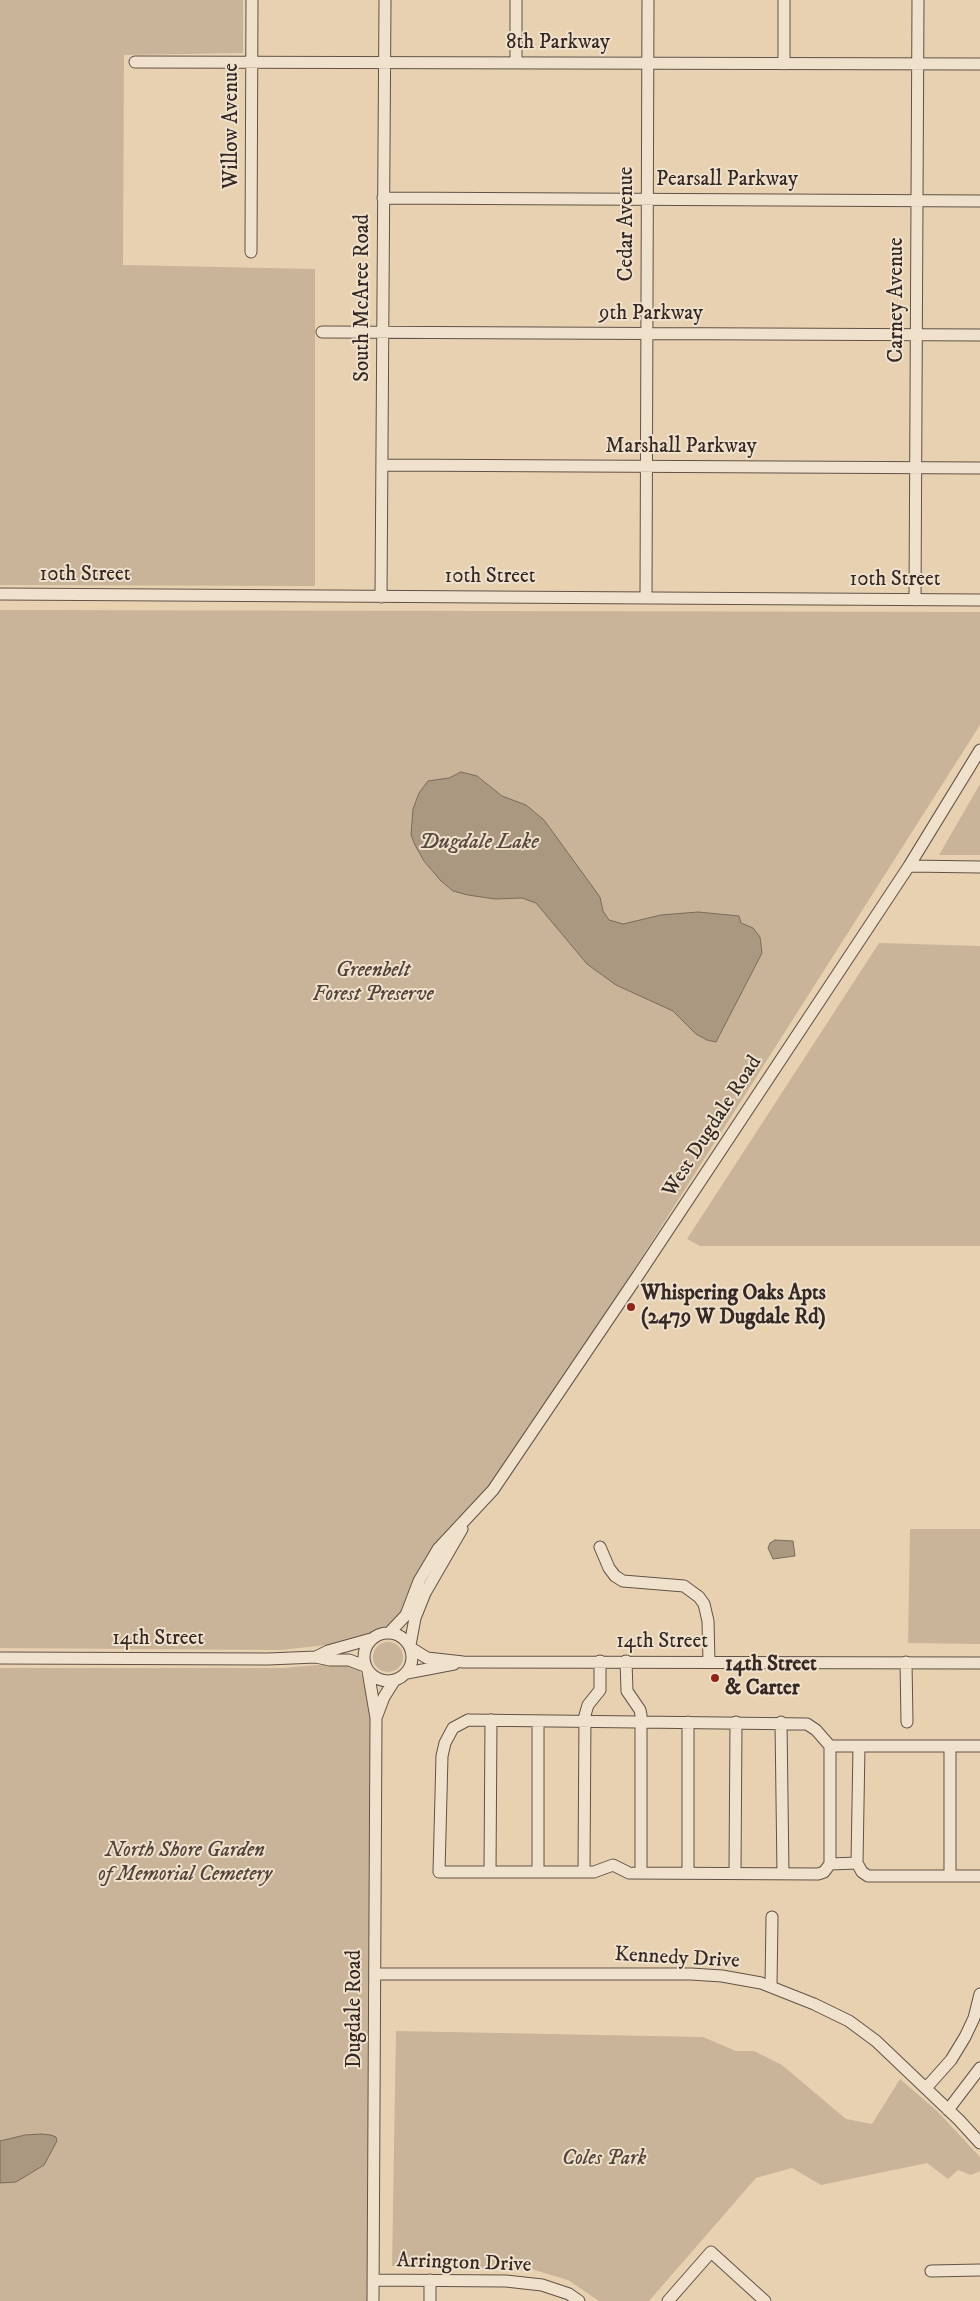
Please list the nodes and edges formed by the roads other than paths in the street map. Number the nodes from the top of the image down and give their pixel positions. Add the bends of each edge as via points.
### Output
1 (252, 0) edge
2 (384, 0) edge
3 (516, 0) edge
4 (648, 0) edge
5 (784, 0) edge
6 (918, 0) edge
7 (135, 62) dead end
8 (252, 62) junction
9 (384, 62) junction
10 (516, 62) junction
11 (647, 63) junction
12 (784, 64) junction
13 (918, 64) junction
14 (980, 64) edge
15 (383, 198) junction
16 (647, 199) junction
17 (917, 200) junction
18 (980, 201) edge
19 (251, 252) dead end
20 (322, 332) dead end
21 (382, 332) junction
22 (646, 333) junction
23 (916, 335) junction
24 (980, 335) edge
25 (382, 465) junction
26 (646, 466) junction
27 (915, 468) junction
28 (980, 468) edge
29 (0, 594) edge
30 (381, 596) junction
31 (646, 598) junction
32 (915, 600) junction
33 (980, 600) edge
34 (980, 750) edge
35 (909, 866) junction
36 (980, 867) edge
37 (468, 1518) junction
38 (600, 1547) dead end
39 (389, 1632) junction
40 (371, 1639) junction
41 (411, 1646) junction
42 (316, 1657) junction
43 (0, 1658) edge
44 (600, 1661) junction
45 (626, 1661) junction
46 (710, 1661) junction
47 (463, 1662) junction
48 (906, 1662) junction
49 (980, 1663) edge
50 (367, 1668) junction
51 (407, 1673) junction
52 (394, 1681) junction
53 (376, 1718) junction
54 (490, 1720) junction
55 (538, 1721) junction
56 (584, 1721) junction
57 (642, 1722) junction
58 (688, 1722) junction
59 (736, 1722) junction
60 (781, 1722) junction
61 (907, 1722) dead end
62 (830, 1746) junction
63 (859, 1746) junction
64 (950, 1746) junction
65 (980, 1746) edge
66 (857, 1863) junction
67 (830, 1864) junction
68 (490, 1872) junction
69 (538, 1872) junction
70 (584, 1872) junction
71 (641, 1873) junction
72 (688, 1873) junction
73 (735, 1873) junction
74 (782, 1874) junction
75 (950, 1876) junction
76 (980, 1876) edge
77 (772, 1917) dead end
78 (375, 1974) junction
79 (771, 1986) junction
80 (980, 1994) edge
81 (980, 2068) edge
82 (926, 2088) junction
83 (948, 2110) junction
84 (980, 2143) edge
85 (980, 2270) edge
86 (932, 2271) dead end
87 (373, 2280) junction
88 (430, 2280) junction
89 (574, 2300) edge
90 (373, 2301) edge
91 (430, 2301) edge
92 (668, 2301) edge
93 (765, 2301) edge

1 - 8 street, Willow Avenue
2 - 9 street, South McAree Road
3 - 10 street
4 - 11 street, Cedar Avenue
5 - 12 street
6 - 13 street, Carney Avenue
7 - 8 street, 8th Parkway
8 - 9 street, 8th Parkway
8 - 19 street, Willow Avenue
9 - 10 street, 8th Parkway
9 - 15 street, South McAree Road
10 - 11 street, 8th Parkway
11 - 12 street, 8th Parkway
11 - 16 street, Cedar Avenue
12 - 13 street, 8th Parkway
13 - 14 street, 8th Parkway
13 - 17 street, Carney Avenue
15 - 16 street, Pearsall Parkway
15 - 21 street, South McAree Road
16 - 17 street, Pearsall Parkway
16 - 22 street, Cedar Avenue
17 - 18 street, Pearsall Parkway
17 - 23 street, Carney Avenue
20 - 21 street, 9th Parkway
21 - 22 street, 9th Parkway
21 - 25 street, South McAree Road
22 - 23 street, 9th Parkway
22 - 26 street, Cedar Avenue
23 - 24 street, 9th Parkway
23 - 27 street, Carney Avenue
25 - 26 street, Marshall Parkway
25 - 30 street, South McAree Road
26 - 27 street, Marshall Parkway
26 - 31 street, Cedar Avenue
27 - 28 street, Marshall Parkway
27 - 32 street, Carney Avenue
29 - 30 street, 10th Street
30 - 31 street, 10th Street
31 - 32 street, 10th Street
32 - 33 street, 10th Street
34 - 35 street, West Dugdale Road
35 - 36 street
35 - 37 street, West Dugdale Road via 493,1490
37 - 39 street via 438,1549 406,1615
37 - 41 street via 425,1593 415,1618
38 - 46 street via 609,1568 623,1581 684,1586 699,1597 708,1621
39 - 40 street
39 - 41 street via 402,1637
40 - 42 street, 14th Street
40 - 50 street via 364,1652
41 - 47 street, 14th Street via 427,1658
41 - 51 street via 413,1661
42 - 43 street, 14th Street
42 - 50 street, 14th Street via 349,1660
44 - 45 street, 14th Street
44 - 47 street, 14th Street
44 - 56 street via 600,1690 588,1705
45 - 46 street, 14th Street
45 - 57 street via 627,1691 640,1710
46 - 48 street, 14th Street
47 - 51 street, 14th Street
48 - 49 street, 14th Street
48 - 61 street
50 - 52 street via 380,1680
50 - 53 street
51 - 52 street
52 - 53 street
53 - 78 street, Dugdale Road
54 - 55 street
54 - 68 street
54 - 68 street via 460,1723 453,1728 445,1743 441,1768 439,1872
55 - 56 street
55 - 69 street
56 - 57 street
56 - 70 street
57 - 58 street
57 - 71 street
58 - 59 street
58 - 72 street
59 - 60 street
59 - 73 street
60 - 62 street via 807,1724
60 - 74 street
62 - 63 street
62 - 67 street
63 - 64 street
63 - 66 street
64 - 65 street
64 - 75 street
66 - 67 street
66 - 75 street via 868,1876
67 - 74 street via 818,1874
68 - 69 street
69 - 70 street
70 - 71 street via 598,1872 613,1865 629,1873
71 - 72 street
72 - 73 street
73 - 74 street
75 - 76 street
77 - 79 street
78 - 79 street, Kennedy Drive via 691,1974 722,1976
78 - 87 street, Dugdale Road
79 - 82 street, Kennedy Drive via 849,2021 876,2041
80 - 82 street via 966,2037
81 - 83 street
82 - 83 street, Kennedy Drive
83 - 84 street, Kennedy Drive
85 - 86 street
87 - 88 street, Arrington Drive
87 - 90 street, Dugdale Road
88 - 89 street, Arrington Drive via 542,2285
88 - 91 street
92 - 93 street via 711,2252

